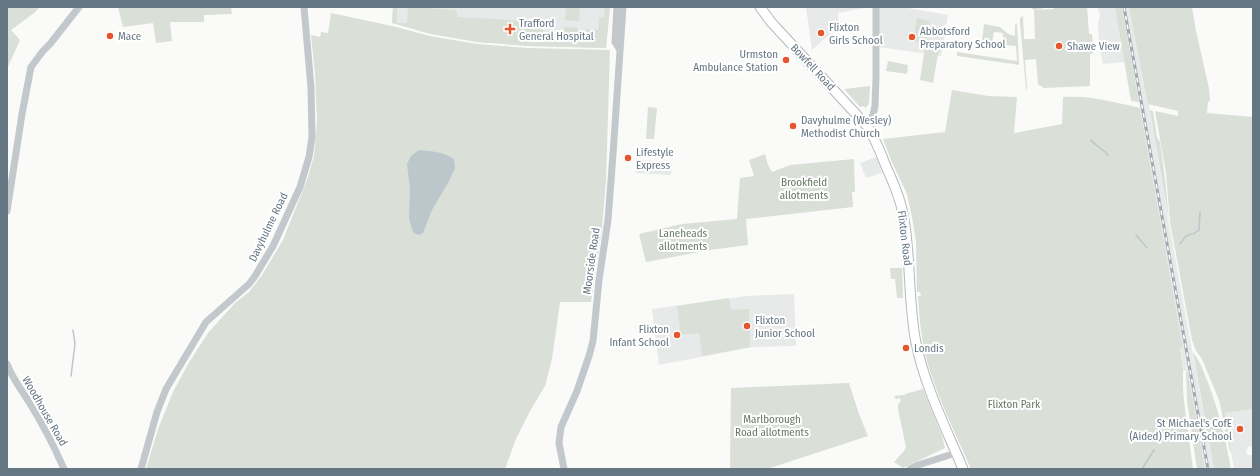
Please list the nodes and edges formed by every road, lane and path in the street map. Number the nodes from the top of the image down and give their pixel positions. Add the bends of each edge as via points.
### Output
1 (79, 7) edge
2 (304, 7) edge
3 (617, 7) edge
4 (623, 7) edge
5 (760, 7) edge
6 (876, 7) edge
7 (620, 50) junction
8 (867, 126) junction
9 (7, 211) edge
10 (7, 364) edge
11 (956, 452) junction
12 (64, 469) edge
13 (141, 469) edge
14 (564, 469) edge
15 (910, 469) edge
16 (963, 469) edge

1 - 9 street via 33,62
2 - 13 street, Davyhulme Road via 312,137 300,187 274,246 256,276 206,322 166,389
3 - 7 street, Moorside Road via 615,42
4 - 7 street, Moorside Road
5 - 8 main road, Bowfell Road
6 - 8 street via 875,106
7 - 14 street, Moorside Road via 608,220 593,341 577,391 561,427 559,443
8 - 11 main road, Flixton Road via 876,140 902,210 916,344 927,382
10 - 12 street, Woodhouse Road
11 - 15 street
11 - 16 main road, Flixton Road

